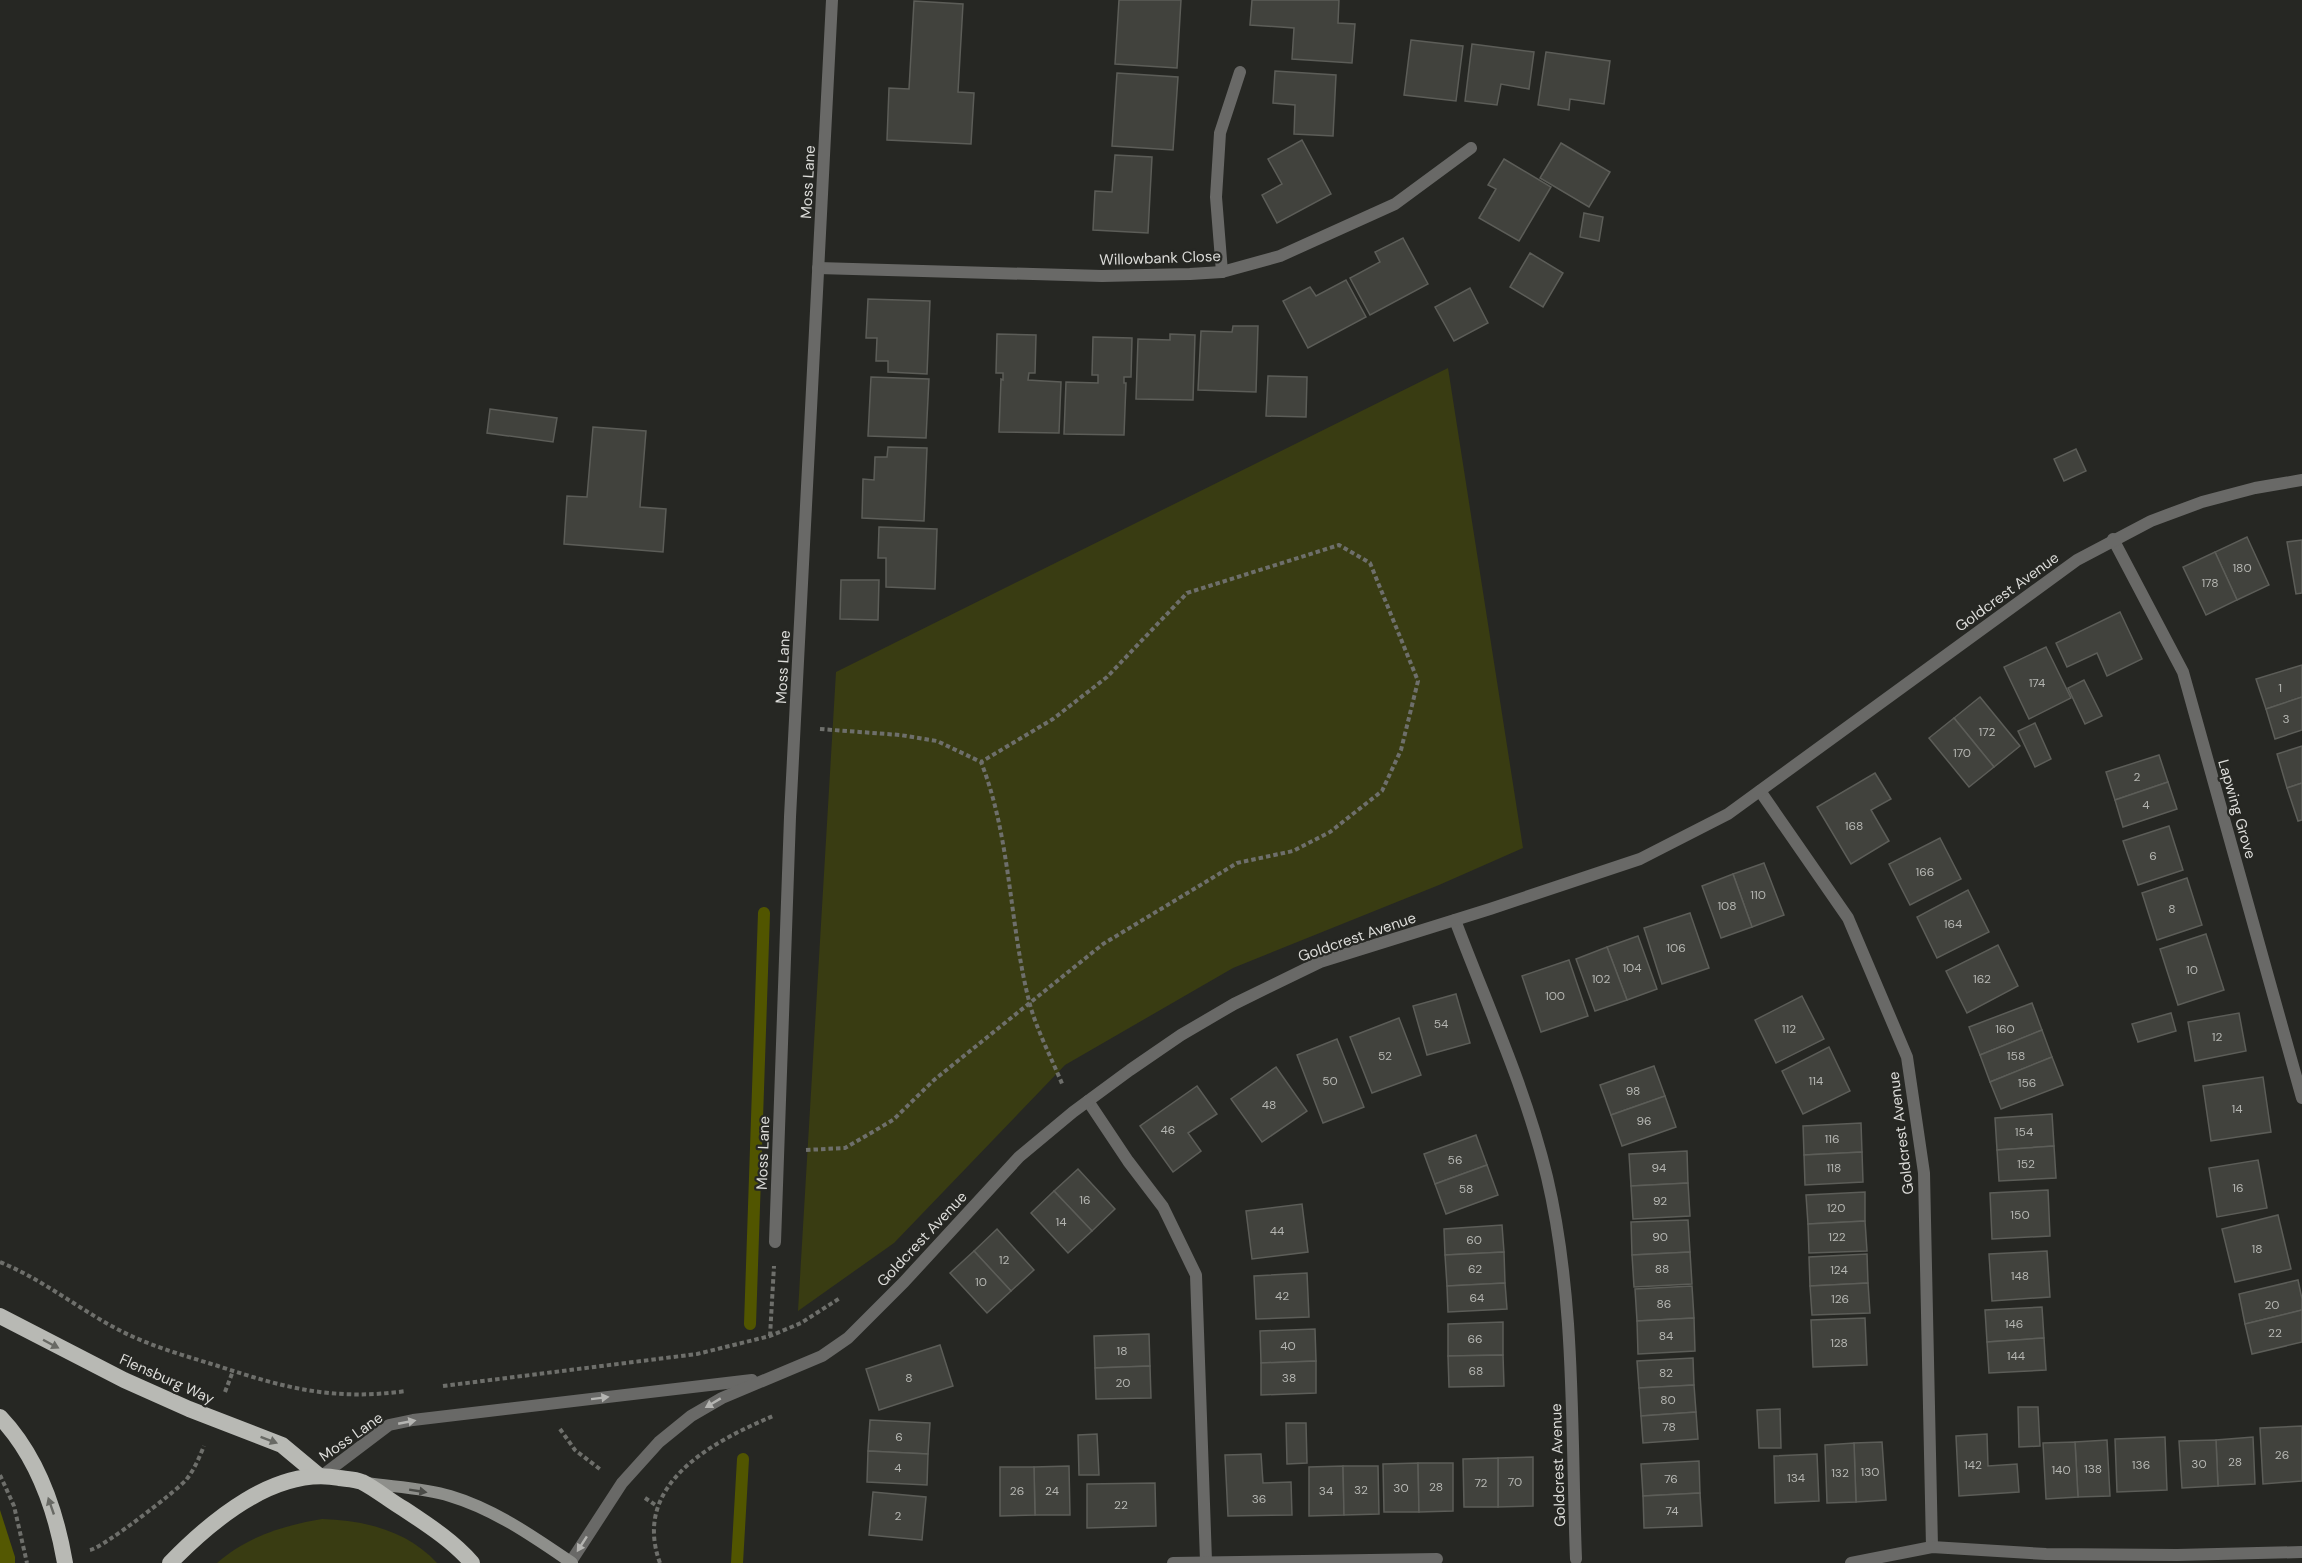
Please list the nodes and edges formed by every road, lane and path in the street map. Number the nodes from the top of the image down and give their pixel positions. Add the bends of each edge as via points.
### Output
1 (832, 0) edge
2 (1240, 72) dead end
3 (1471, 148) dead end
4 (818, 268) junction
5 (1222, 272) junction
6 (2302, 480) edge
7 (2114, 539) junction
8 (794, 730) junction
9 (981, 762) junction
10 (1760, 791) junction
11 (1455, 920) junction
12 (1029, 1002) junction
13 (2300, 1081) edge
14 (2302, 1098) edge
15 (1088, 1101) junction
16 (1073, 1112) junction
17 (778, 1147) junction
18 (775, 1242) joint
19 (0, 1262) edge
20 (840, 1298) dead end
21 (0, 1316) edge
22 (770, 1336) junction
23 (232, 1371) junction
24 (551, 1372) junction
25 (766, 1379) junction
26 (435, 1388) dead end
27 (411, 1391) dead end
28 (555, 1403) junction
29 (773, 1416) dead end
30 (0, 1417) edge
31 (214, 1419) junction
32 (0, 1475) edge
33 (321, 1475) junction
34 (360, 1481) junction
35 (622, 1483) junction
36 (657, 1506) junction
37 (1932, 1547) junction
38 (2302, 1552) edge
39 (64, 1559) edge
40 (1437, 1559) dead end
41 (1576, 1559) dead end
42 (1206, 1561) junction
43 (27, 1562) edge
44 (170, 1563) edge
45 (472, 1563) edge
46 (571, 1563) edge
47 (660, 1563) edge
48 (1173, 1563) edge
49 (1851, 1563) edge

1 - 4 street, Moss Lane
2 - 5 street via 1220,133 1216,197
3 - 5 street, Willowbank Close via 1395,204 1280,256
4 - 5 street, Willowbank Close via 1102,276
4 - 8 street, Moss Lane
6 - 7 street, Goldcrest Avenue via 2202,502
7 - 10 street, Goldcrest Avenue via 2077,560
7 - 13 street, Lapwing Grove via 2183,672
8 - 9 path via 832,728 937,741
8 - 17 street, Moss Lane
9 - 12 path via 999,822
9 - 12 path via 1053,719 1107,677 1187,593 1339,545 1370,563 1418,681 1401,750 1382,791 1330,832 1293,851 1237,863 1103,944
10 - 11 street, Goldcrest Avenue via 1728,814 1640,859
10 - 37 street, Goldcrest Avenue via 1848,918 1907,1057 1924,1173
11 - 15 street, Goldcrest Avenue via 1320,962 1234,1004
11 - 41 street, Goldcrest Avenue via 1531,1117 1559,1238 1567,1303
12 - 16 path
12 - 17 path via 934,1080 893,1120 845,1148
13 - 14 street, Lapwing Grove
15 - 16 street, Goldcrest Avenue
15 - 42 street via 1163,1207 1196,1275
16 - 25 street, Goldcrest Avenue via 1019,1157 848,1338 822,1356
17 - 18 street, Moss Lane
18 - 22 path
19 - 23 path via 31,1276 123,1332
20 - 22 path via 801,1323
21 -> 31 highway, Flensburg Way via 104,1371
22 - 24 path via 697,1354
23 - 27 path via 316,1393 363,1396
23 - 31 path
24 - 26 path
24 - 28 path
28 -> 25 street, Moss Lane
25 -> 35 street via 691,1416
33 -> 28 street, Moss Lane via 389,1425
28 - 35 path via 559,1427 575,1450
29 - 36 path via 703,1452 668,1488
39 -> 30 highway via 45,1488 20,1442
31 -> 33 highway, Flensburg Way via 282,1445
31 - 39 path via 186,1480 110,1540
32 - 43 path via 14,1506
33 - 34 highway
33 - 44 highway via 280,1485 234,1507
34 - 45 highway via 433,1528
34 -> 46 main road via 449,1496 487,1511
35 - 36 path
35 -> 46 street
36 - 47 path via 654,1547
37 - 38 street via 2046,1554
37 - 49 street
39 - 43 path
40 - 42 street
42 - 48 street

